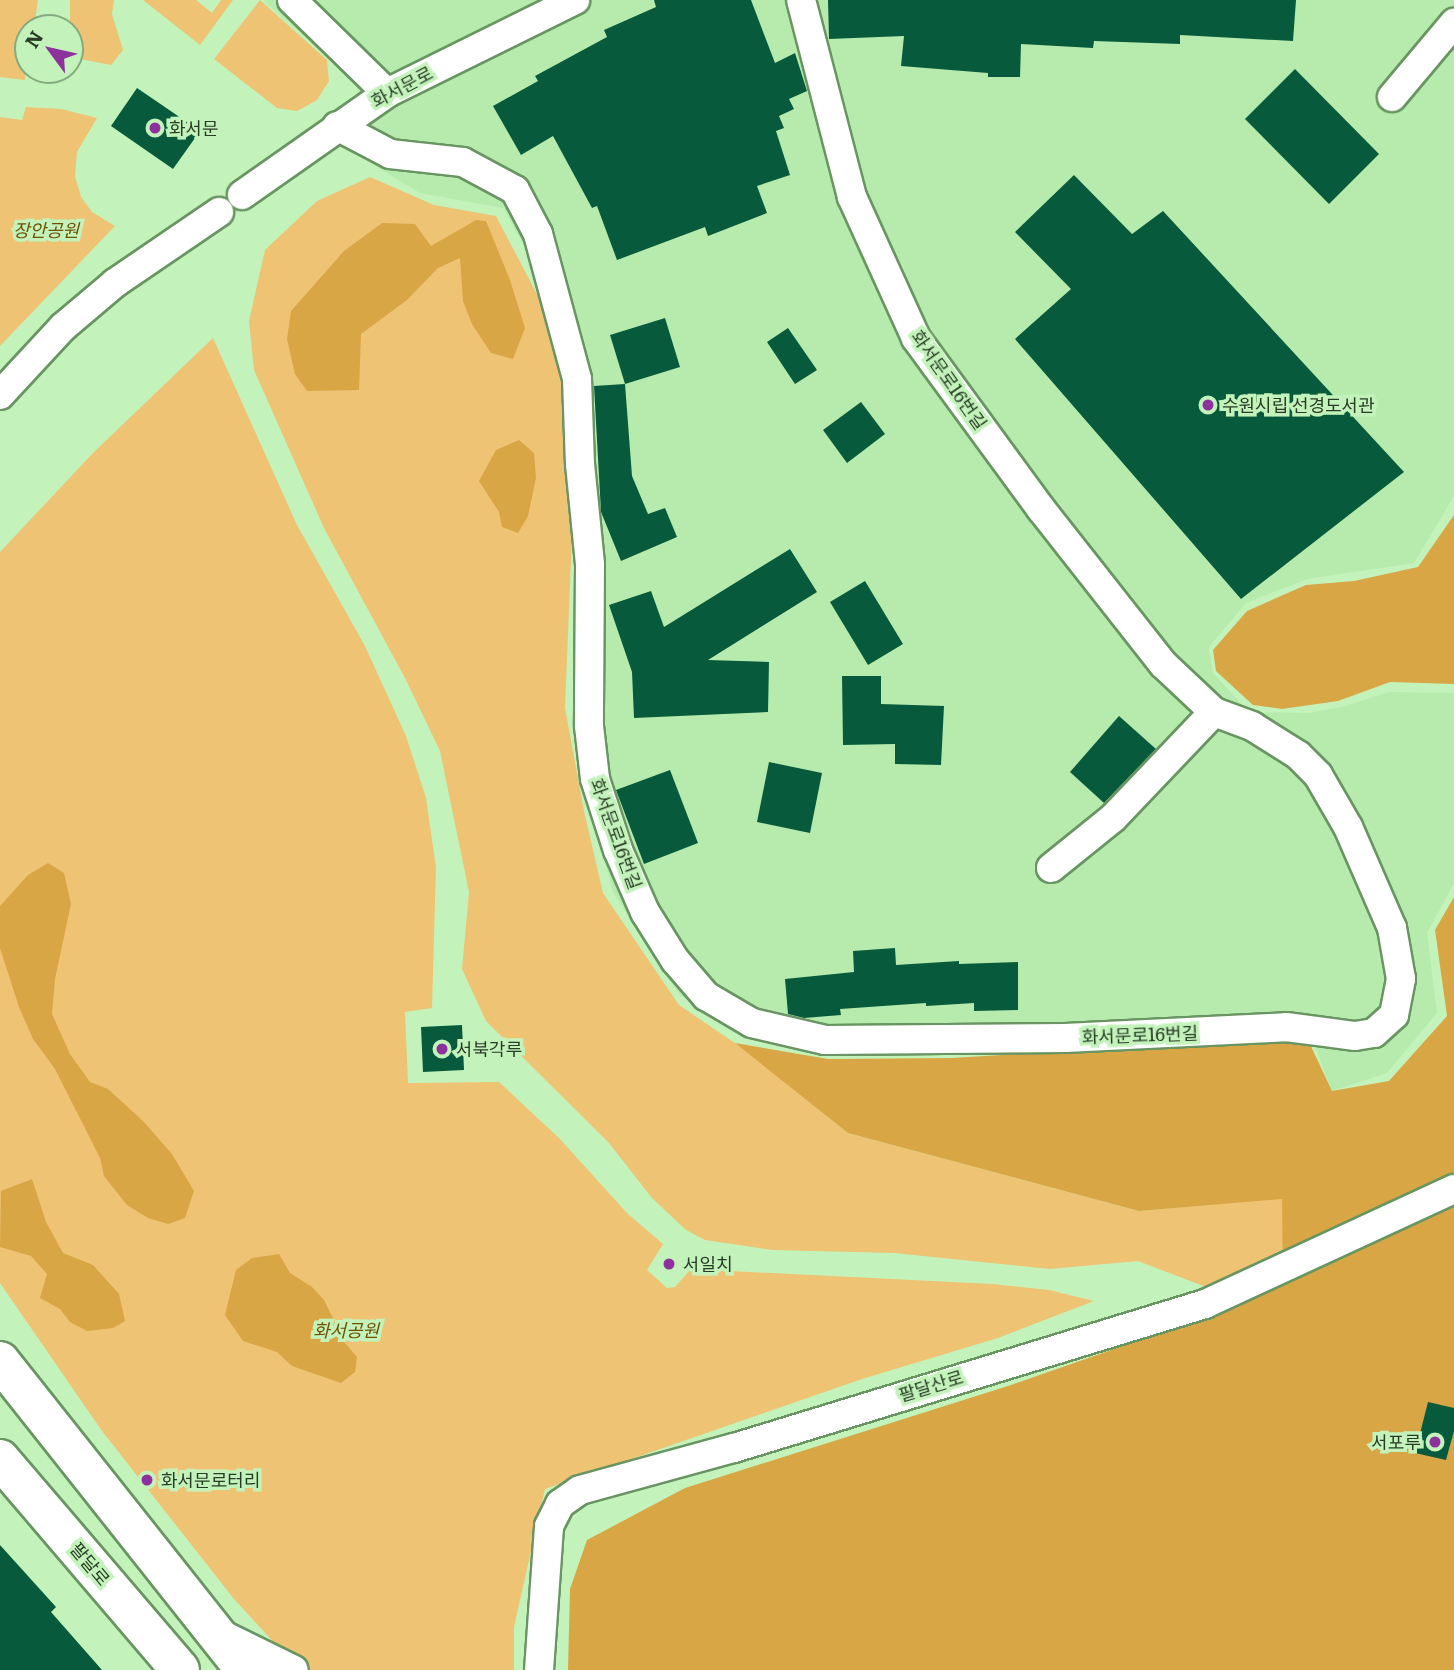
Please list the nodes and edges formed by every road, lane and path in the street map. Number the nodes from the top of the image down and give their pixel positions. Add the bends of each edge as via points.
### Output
1 (292, 0) edge
2 (575, 0) edge
3 (801, 0) edge
4 (1454, 23) edge
5 (387, 93) junction
6 (1392, 97) dead end
7 (337, 126) junction
8 (242, 195) dead end
9 (219, 212) dead end
10 (0, 395) edge
11 (1213, 712) junction
12 (1051, 868) dead end
13 (1454, 1189) edge
14 (0, 1361) edge
15 (0, 1459) edge
16 (211, 1628) junction
17 (180, 1670) edge
18 (245, 1670) edge
19 (294, 1670) edge
20 (539, 1670) edge

1 - 5 street
2 - 5 street, 화서문로
3 - 11 street, 화서문로16번길 via 852,197 916,338 1041,509 1163,664
4 - 6 street
5 - 7 street, 화서문로
7 - 8 street, 화서문로
7 - 11 street, 화서문로16번길 via 390,154 463,162 514,190 538,234 576,379 590,565 589,726 595,779 645,912 675,960 706,996 752,1023 825,1040 1065,1038 1286,1027 1354,1036 1374,1034 1394,1015 1401,979 1392,928 1348,827 1318,775 1298,755 1252,726
9 - 10 street via 115,283 63,327
11 - 12 street via 1113,818
13 - 20 street, 팔달산로 via 1205,1304 734,1448 580,1490 560,1504 549,1526
14 - 16 main road
15 - 17 main road, 팔달로
16 - 18 main road
16 - 19 street

